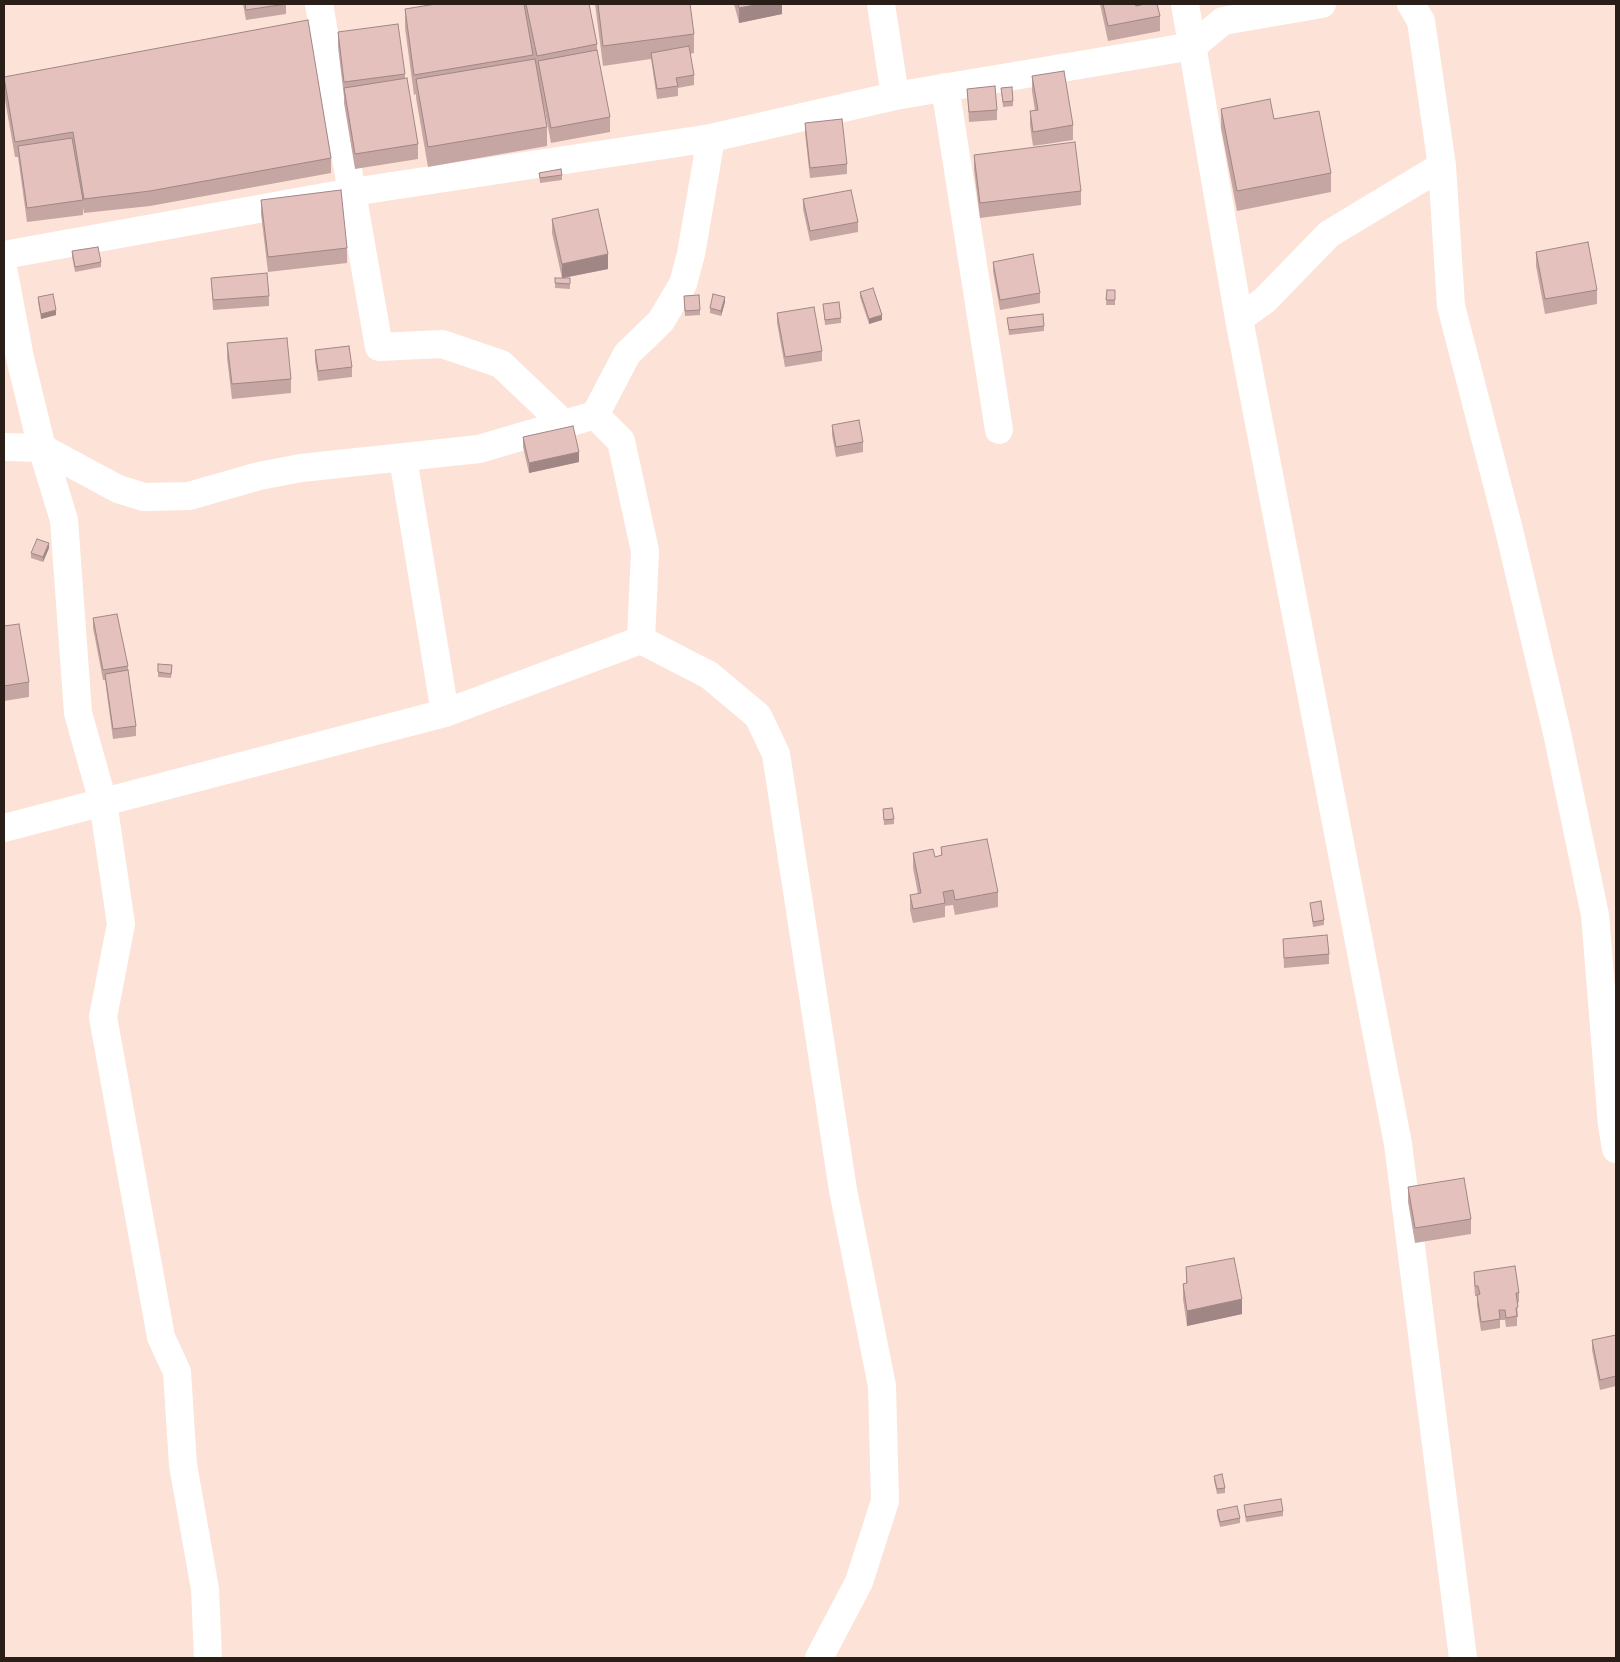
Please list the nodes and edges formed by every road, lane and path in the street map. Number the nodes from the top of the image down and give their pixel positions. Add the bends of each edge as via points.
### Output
1 (319, 4) edge
2 (881, 4) edge
3 (1185, 4) edge
4 (1322, 4) edge
5 (1410, 4) edge
6 (1193, 46) junction
7 (945, 87) junction
8 (895, 96) junction
9 (711, 138) junction
10 (1442, 166) junction
11 (352, 192) junction
12 (4, 255) edge
13 (4, 273) edge
14 (1239, 319) junction
15 (595, 414) junction
16 (564, 424) junction
17 (999, 430) dead end
18 (4, 447) edge
19 (42, 448) junction
20 (403, 458) junction
21 (641, 640) junction
22 (445, 713) junction
23 (102, 802) junction
24 (4, 828) edge
25 (1616, 1149) edge
26 (208, 1658) edge
27 (819, 1658) edge
28 (1463, 1658) edge

1 - 11 street
2 - 8 street
3 - 6 street
4 - 6 street via 1223,21
5 - 10 street via 1421,21
6 - 7 street
6 - 14 street
7 - 8 street
7 - 17 street
8 - 9 street
9 - 11 street
9 - 15 street via 683,284 661,320 627,354
10 - 14 street via 1329,234 1265,300
10 - 25 street via 1451,306 1557,733 1595,915
11 - 12 street
11 - 16 street via 379,347 442,344 501,364
13 - 19 street
14 - 28 street via 1398,1144
15 - 16 street
15 - 21 street via 621,441 645,551
16 - 20 street via 479,448
18 - 19 street
19 - 20 street via 118,489 144,497 189,496 276,473
19 - 23 street via 64,520 78,713
20 - 22 street
21 - 22 street
21 - 27 street via 709,675 737,698 758,716 776,754 843,1190 882,1386 885,1501 859,1582
22 - 23 street
23 - 24 street
23 - 26 street via 121,924 103,1017 162,1337 177,1372 183,1465 205,1589

